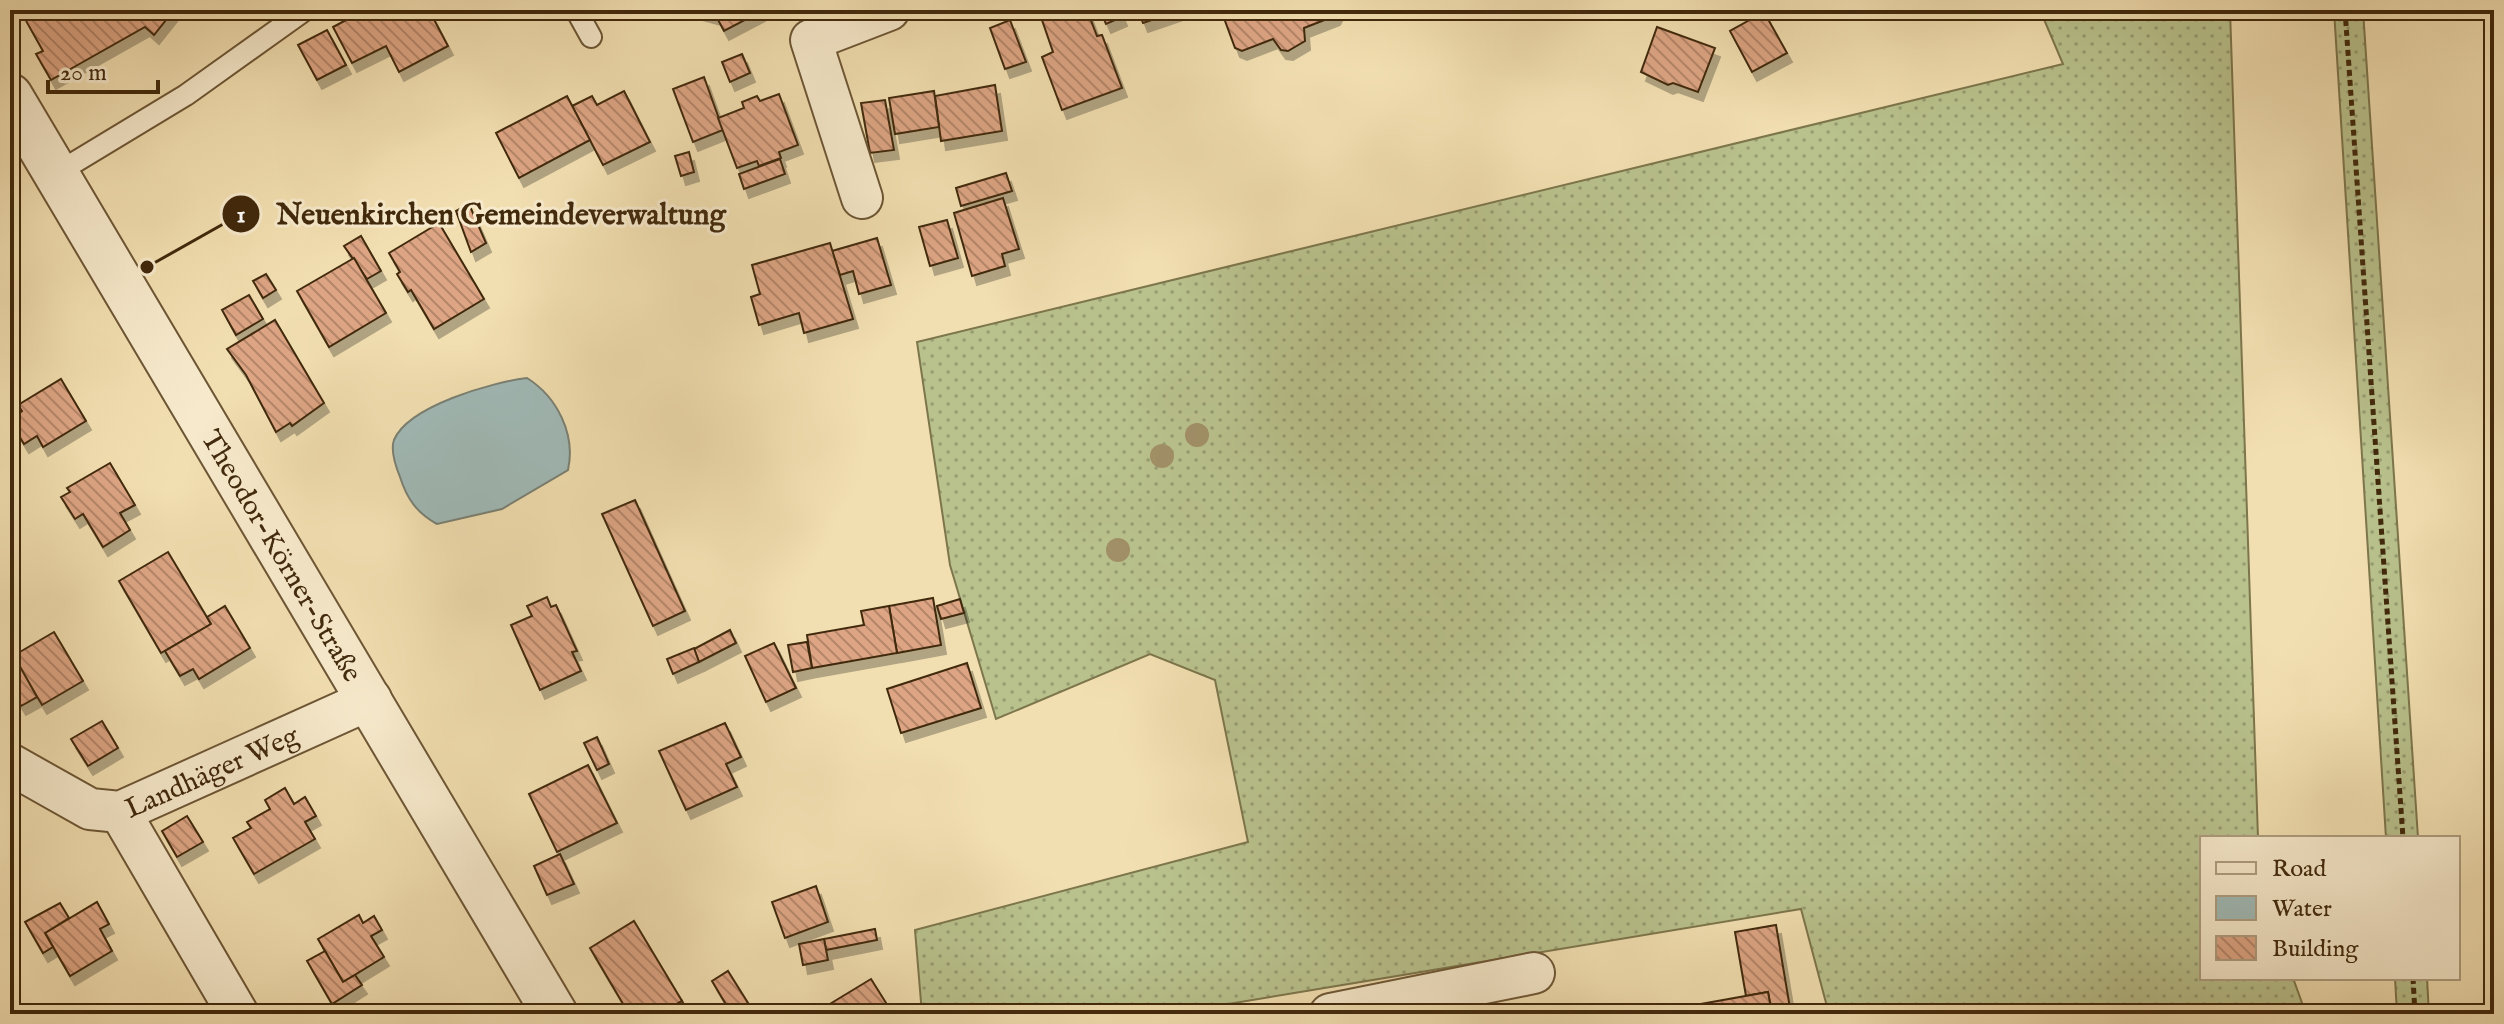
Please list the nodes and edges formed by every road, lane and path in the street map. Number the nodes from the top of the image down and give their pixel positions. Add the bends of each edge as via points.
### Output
1 (305, 10) edge
2 (576, 10) edge
3 (889, 10) edge
4 (2345, 10) edge
5 (591, 37) dead end
6 (10, 96) edge
7 (57, 173) junction
8 (862, 198) dead end
9 (371, 699) junction
10 (10, 764) edge
11 (120, 812) junction
12 (2403, 836) edge
13 (1534, 973) dead end
14 (2413, 980) edge
15 (238, 1014) edge
16 (555, 1014) edge
17 (1330, 1014) edge
18 (2415, 1014) edge

1 - 7 lane via 186,95
2 - 5 lane
3 - 8 street via 811,40
4 - 12 path
6 - 7 street, Theodor-Körner-Straße
7 - 9 street, Theodor-Körner-Straße
9 - 11 street, Landhäger Weg
9 - 16 street, Theodor-Körner-Straße
10 - 11 street, Landhäger Weg via 90,809
11 - 15 street
13 - 17 street
14 - 18 path

